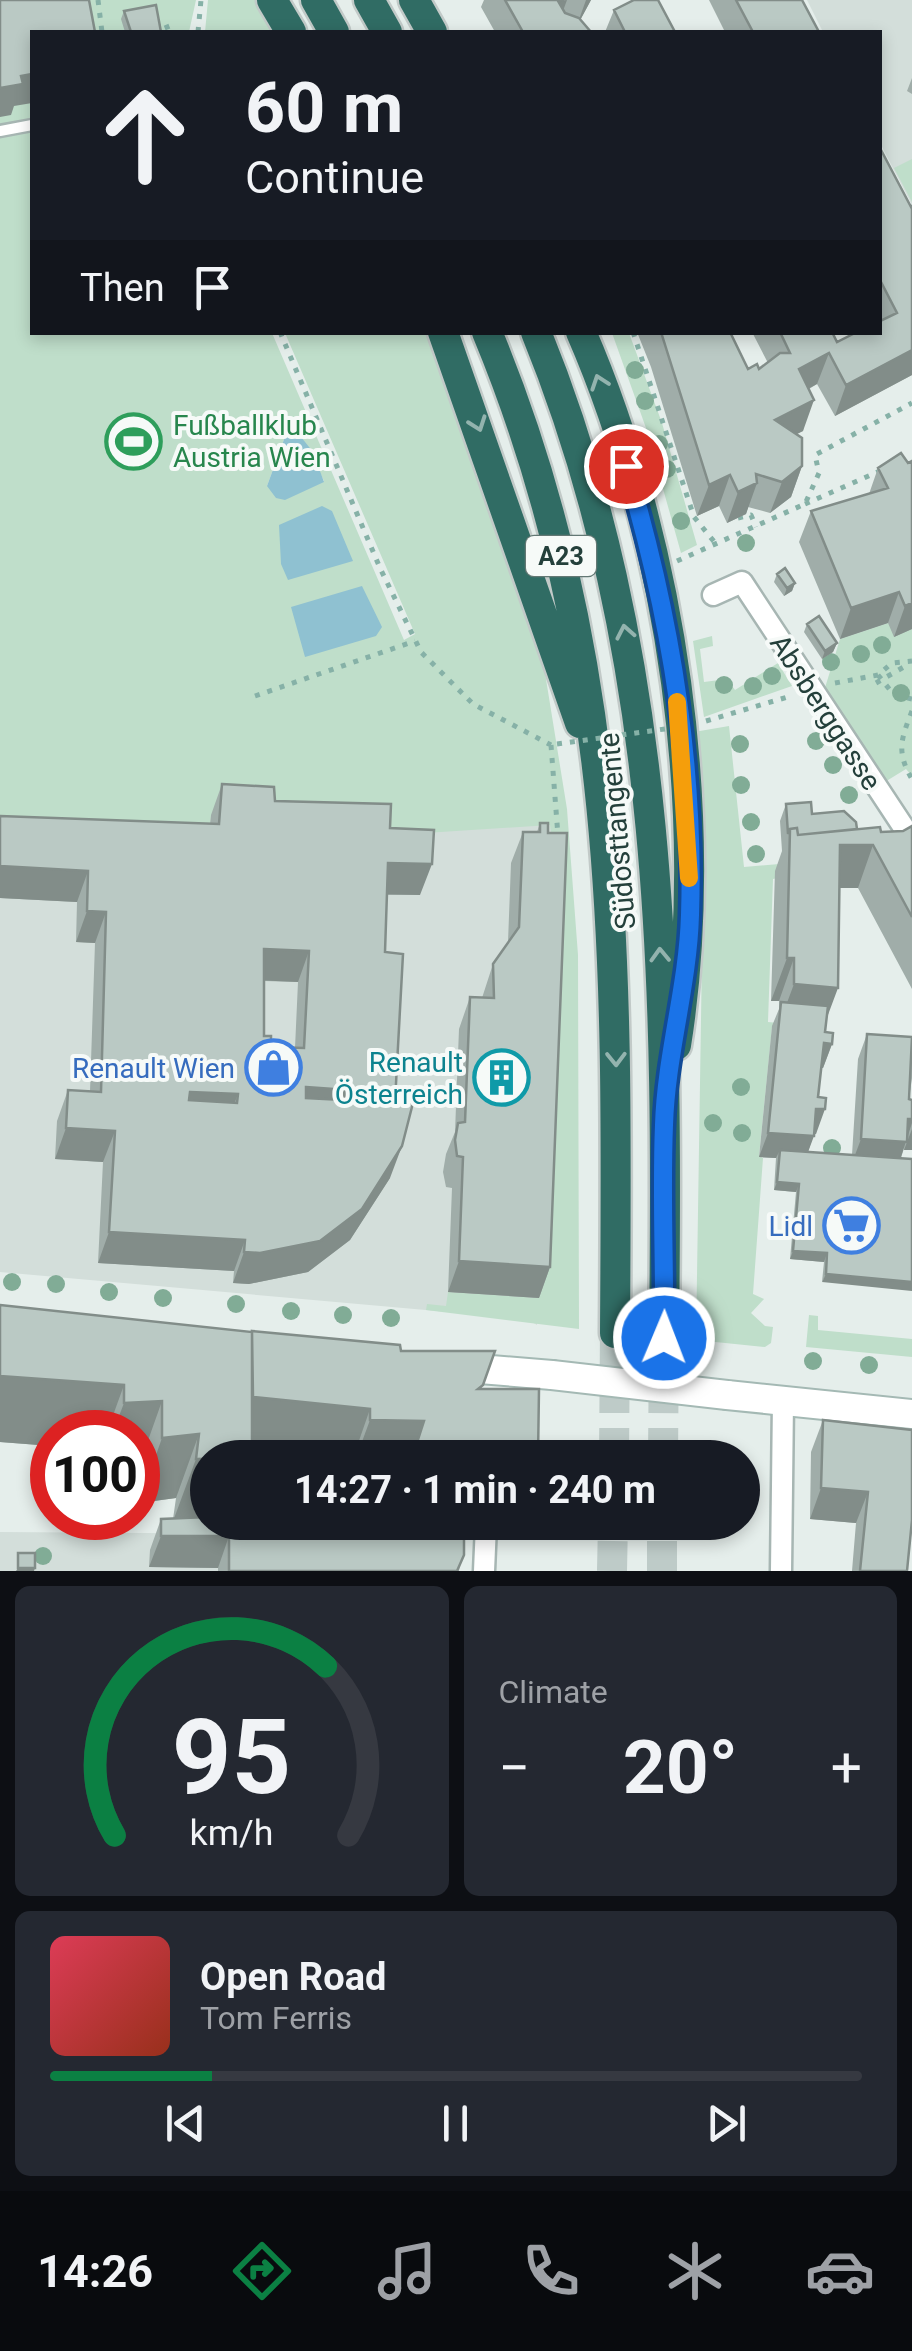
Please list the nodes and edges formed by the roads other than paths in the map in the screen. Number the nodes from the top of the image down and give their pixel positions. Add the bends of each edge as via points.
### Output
1 (272, 0) edge
2 (316, 0) edge
3 (369, 0) edge
4 (414, 0) edge
5 (289, 30) edge
6 (333, 30) edge
7 (386, 30) edge
8 (431, 30) edge
9 (30, 125) edge
10 (0, 131) edge
11 (444, 335) edge
12 (489, 335) edge
13 (537, 335) edge
14 (583, 335) edge
15 (713, 595) dead end
16 (602, 787) junction
17 (912, 840) edge
18 (664, 1122) junction
19 (615, 1333) tunnel mouth
20 (664, 1338) tunnel mouth
21 (422, 1364) edge
22 (783, 1402) junction
23 (912, 1414) edge
24 (485, 1540) edge
25 (484, 1571) edge
26 (780, 1571) edge

1 - 5 highway
2 - 6 highway
3 - 7 highway
4 - 8 highway
9 - 10 lane
11 -> 16 highway
12 - 16 highway, Südosttangente / A23 via 561,554
18 -> 13 highway, Südosttangente / A23 via 658,894 635,688 605,539
18 -> 14 highway via 690,912 678,708 646,533
15 - 17 street, Absberggasse via 742,582
16 -> 19 highway, Südosttangente / A23 via 615,977
18 - 20 highway, Südosttangente / A23
21 - 22 main road, bridge via 492,1384 552,1374
22 - 23 main road
22 - 26 street
24 - 25 street

